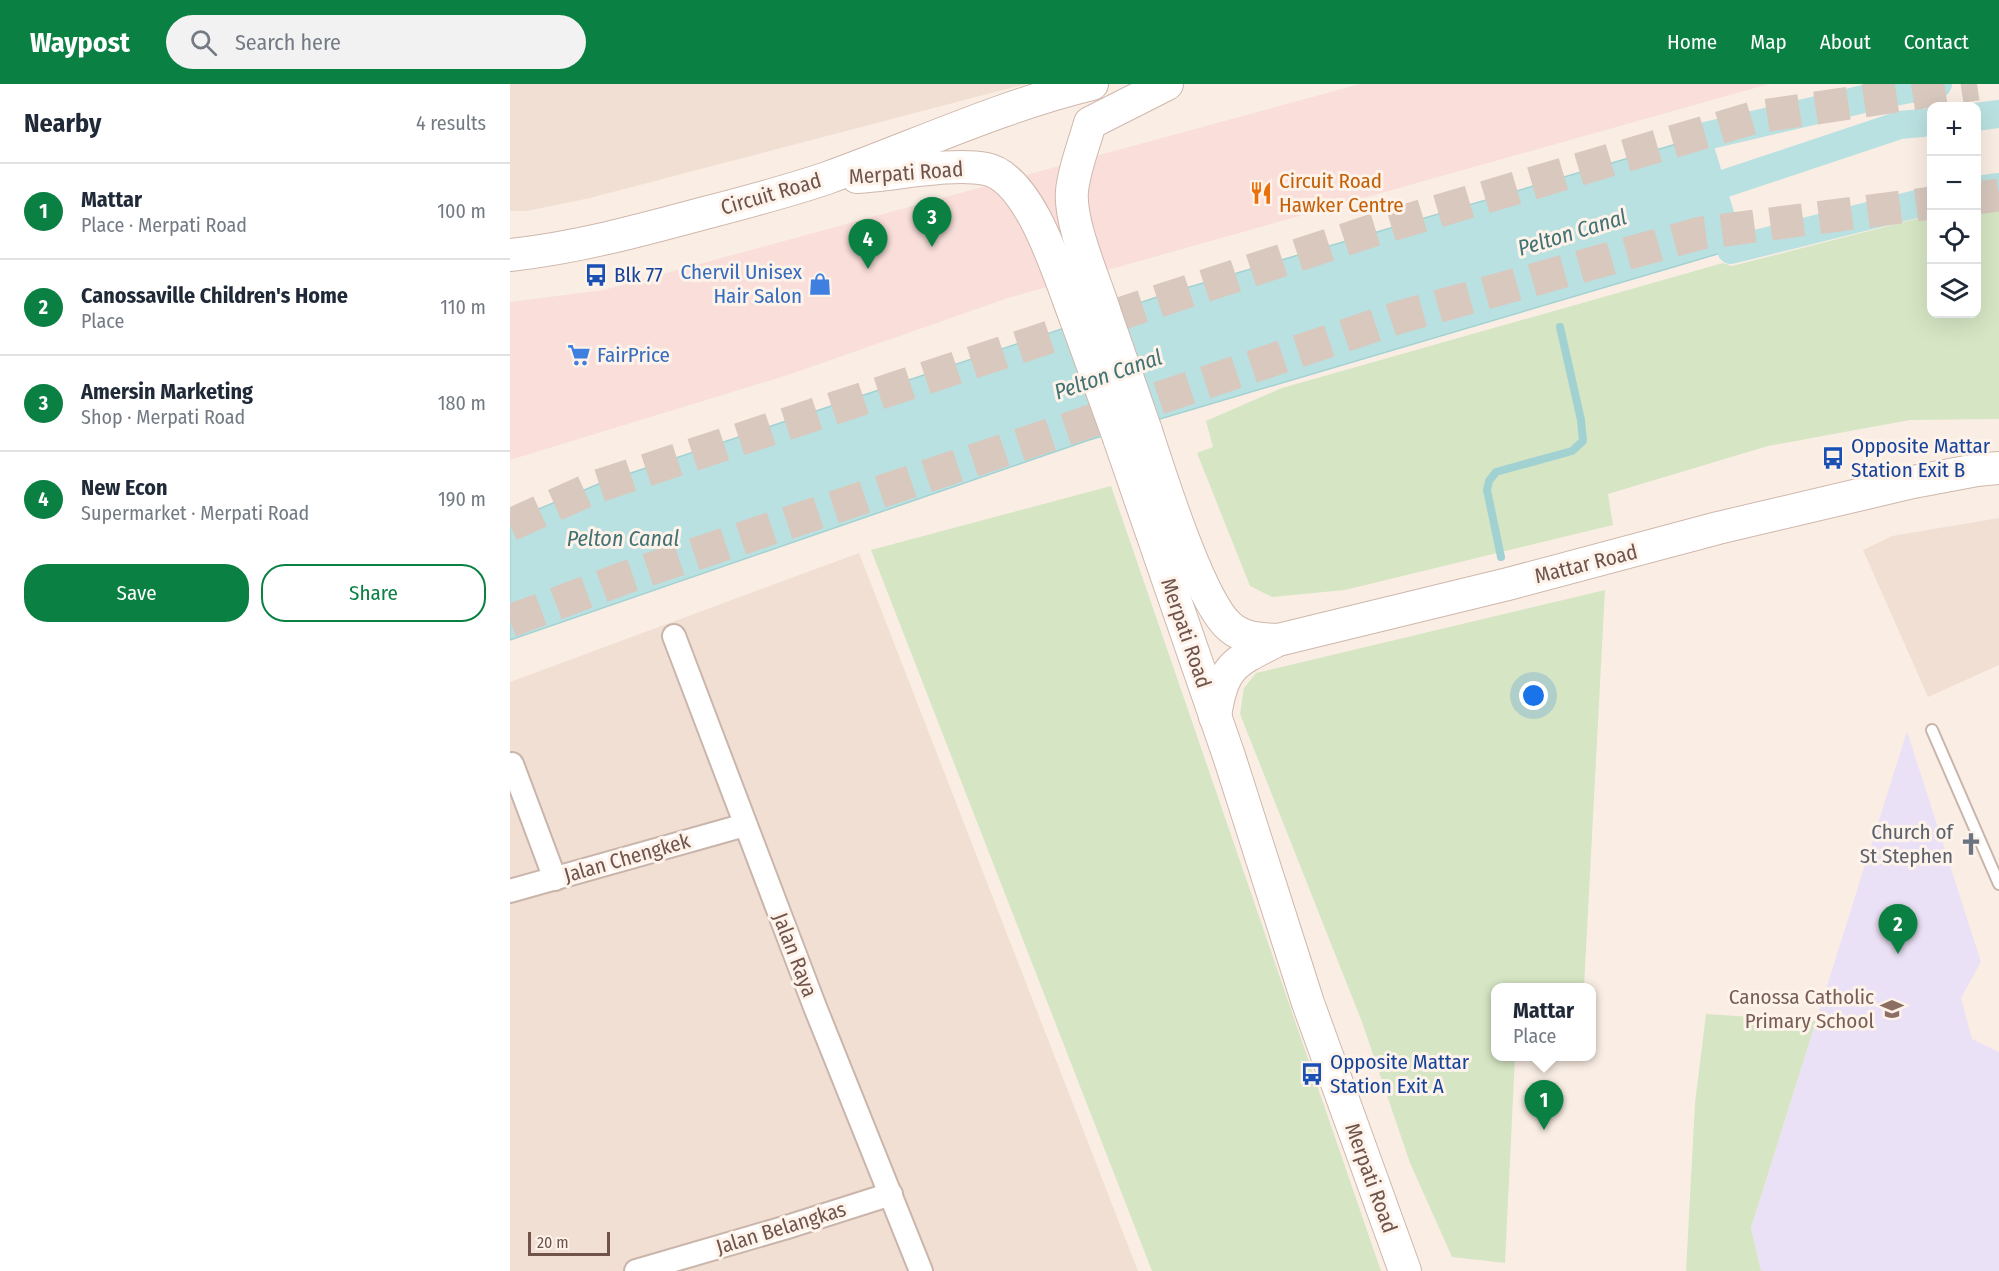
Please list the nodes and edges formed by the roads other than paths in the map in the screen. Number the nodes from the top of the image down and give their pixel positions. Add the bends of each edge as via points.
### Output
1 (1092, 84) edge
2 (1167, 84) edge
3 (826, 178) junction
4 (510, 255) edge
5 (1091, 318) junction
6 (1132, 433) junction
7 (1999, 468) edge
8 (674, 636) dead end
9 (1278, 640) junction
10 (1215, 717) junction
11 (1932, 730) dead end
12 (512, 765) dead end
13 (745, 825) junction
14 (555, 879) junction
15 (1999, 884) edge
16 (510, 891) edge
17 (891, 1194) junction
18 (636, 1271) edge
19 (921, 1271) edge
20 (1405, 1271) edge

1 - 3 street, Circuit Road via 1039,97
2 - 5 street, Merpati Road via 1090,123 1072,192
3 - 4 street, Circuit Road via 643,230 544,252
3 - 5 street, Merpati Road via 934,168 986,169 1005,177 1023,195
5 - 6 street, Merpati Road, bridge
6 - 9 street, Merpati Road via 1208,596 1228,626 1241,635
6 - 10 street, Merpati Road
7 - 9 street, Mattar Road via 1913,482 1718,528
8 - 13 street, Jalan Raya
9 - 10 street, Mattar Road via 1243,658 1226,674 1219,689
10 - 20 street, Merpati Road via 1308,1003
11 - 15 lane
12 - 14 street
13 - 14 street, Jalan Chengkek
13 - 17 street, Jalan Raya
14 - 16 street, Jalan Chengkek
17 - 18 street, Jalan Belangkas
17 - 19 street, Jalan Raya

